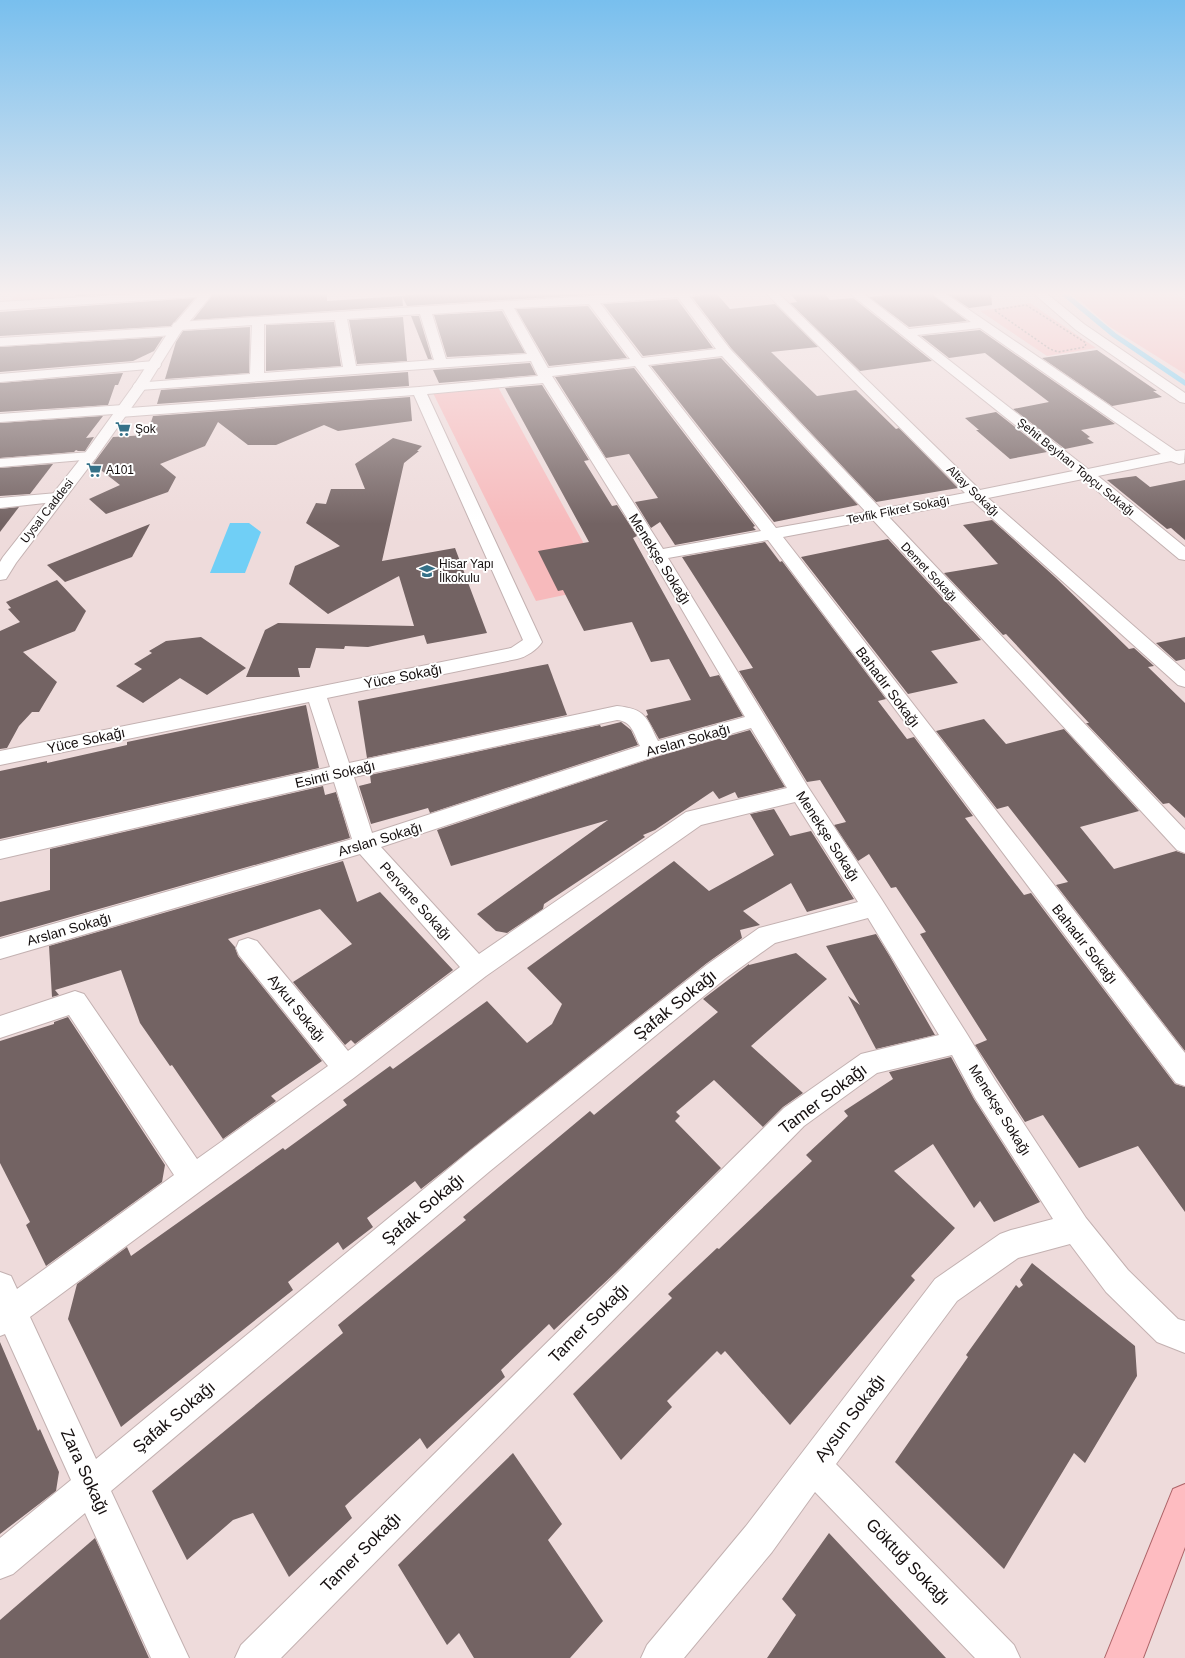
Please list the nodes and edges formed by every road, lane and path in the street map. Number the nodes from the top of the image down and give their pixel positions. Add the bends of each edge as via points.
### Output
1 (102, 369) edge
2 (151, 369) edge
3 (257, 369) edge
4 (358, 369) edge
5 (539, 369) edge
6 (541, 369) edge
7 (643, 369) edge
8 (741, 369) edge
9 (849, 369) edge
10 (952, 369) edge
11 (1050, 369) edge
12 (1142, 369) edge
13 (350, 370) joint
14 (257, 377) junction
15 (0, 378) edge
16 (140, 386) junction
17 (419, 391) junction
18 (1185, 399) edge
19 (121, 411) junction
20 (0, 418) edge
21 (90, 456) junction
22 (1181, 458) edge
23 (0, 463) edge
24 (1086, 474) junction
25 (976, 495) junction
26 (57, 498) junction
27 (0, 503) edge
28 (876, 515) junction
29 (773, 534) junction
30 (658, 555) junction
31 (1185, 555) edge
32 (5, 561) edge
33 (0, 576) edge
34 (1185, 681) edge
35 (316, 693) junction
36 (757, 720) junction
37 (652, 750) junction
38 (0, 758) edge
39 (343, 772) junction
40 (800, 793) junction
41 (365, 844) junction
42 (1185, 844) edge
43 (0, 850) edge
44 (874, 907) junction
45 (248, 948) dead end
46 (0, 949) edge
47 (477, 969) junction
48 (0, 1027) edge
49 (958, 1042) junction
50 (346, 1068) junction
51 (1185, 1074) edge
52 (193, 1179) junction
53 (1076, 1228) junction
54 (4, 1306) edge
55 (1185, 1337) edge
56 (814, 1466) junction
57 (91, 1486) junction
58 (1185, 1501) edge
59 (1178, 1533) edge
60 (0, 1561) edge
61 (170, 1658) edge
62 (254, 1658) edge
63 (660, 1658) edge
64 (1001, 1658) edge
65 (1124, 1658) edge

1 - 15 street
2 - 16 street, Uysal Caddesi
3 - 14 street
4 - 13 street
5 - 17 street
6 - 30 street, Menekşe Sokağı
7 - 29 street, Bahadır Sokağı
8 - 28 street, Demet Sokağı
9 - 25 street, Altay Sokağı
10 - 24 street, Şehit Beyhan Topçu Sokağı
11 - 22 street
12 - 18 street
13 - 14 street
14 - 16 street
16 - 19 street, Uysal Caddesi
17 - 19 street
17 - 35 street, Yüce Sokağı via 533,642 517,653
19 - 20 street
19 - 21 street, Uysal Caddesi
21 - 23 street
21 - 26 street, Uysal Caddesi
22 - 24 street, Tevfik Fikret Sokağı
24 - 25 street, Tevfik Fikret Sokağı
24 - 31 street, Şehit Beyhan Topçu Sokağı
25 - 28 street, Tevfik Fikret Sokağı
25 - 34 street, Altay Sokağı
26 - 27 street
26 - 32 street, Uysal Caddesi
28 - 29 street, Tevfik Fikret Sokağı
28 - 42 street, Demet Sokağı
29 - 30 street, Tevfik Fikret Sokağı
29 - 51 street, Bahadır Sokağı
30 - 36 street, Menekşe Sokağı
32 - 33 street, Uysal Caddesi
35 - 38 street, Yüce Sokağı
35 - 39 street, Pervane Sokağı
36 - 37 street, Arslan Sokağı
36 - 40 street, Menekşe Sokağı
37 - 39 street, Esinti Sokağı via 637,720 630,714 617,713
37 - 41 street, Arslan Sokağı
39 - 41 street, Pervane Sokağı
39 - 43 street, Esinti Sokağı
40 - 44 street, Menekşe Sokağı
40 - 47 street via 694,818
41 - 46 street, Arslan Sokağı
41 - 47 street, Pervane Sokağı
44 - 49 street, Menekşe Sokağı
44 - 57 street, Şafak Sokağı via 768,935 717,971 474,1166
45 - 50 street, Aykut Sokağı
47 - 50 street
48 - 52 street via 76,1002
49 - 53 street, Menekşe Sokağı via 985,1089
49 - 62 street, Tamer Sokağı via 870,1063 794,1117
50 - 52 street
52 - 54 street
53 - 55 street, Menekşe Sokağı via 1117,1281 1168,1331
53 - 56 street, Aysun Sokağı via 1011,1245 946,1290
54 - 57 street, Zara Sokağı
56 - 63 street, Aysun Sokağı via 759,1539
56 - 64 street, Göktuğ Sokağı
57 - 60 street, Şafak Sokağı
57 - 61 street, Zara Sokağı
58 - 59 main road
59 - 65 main road

